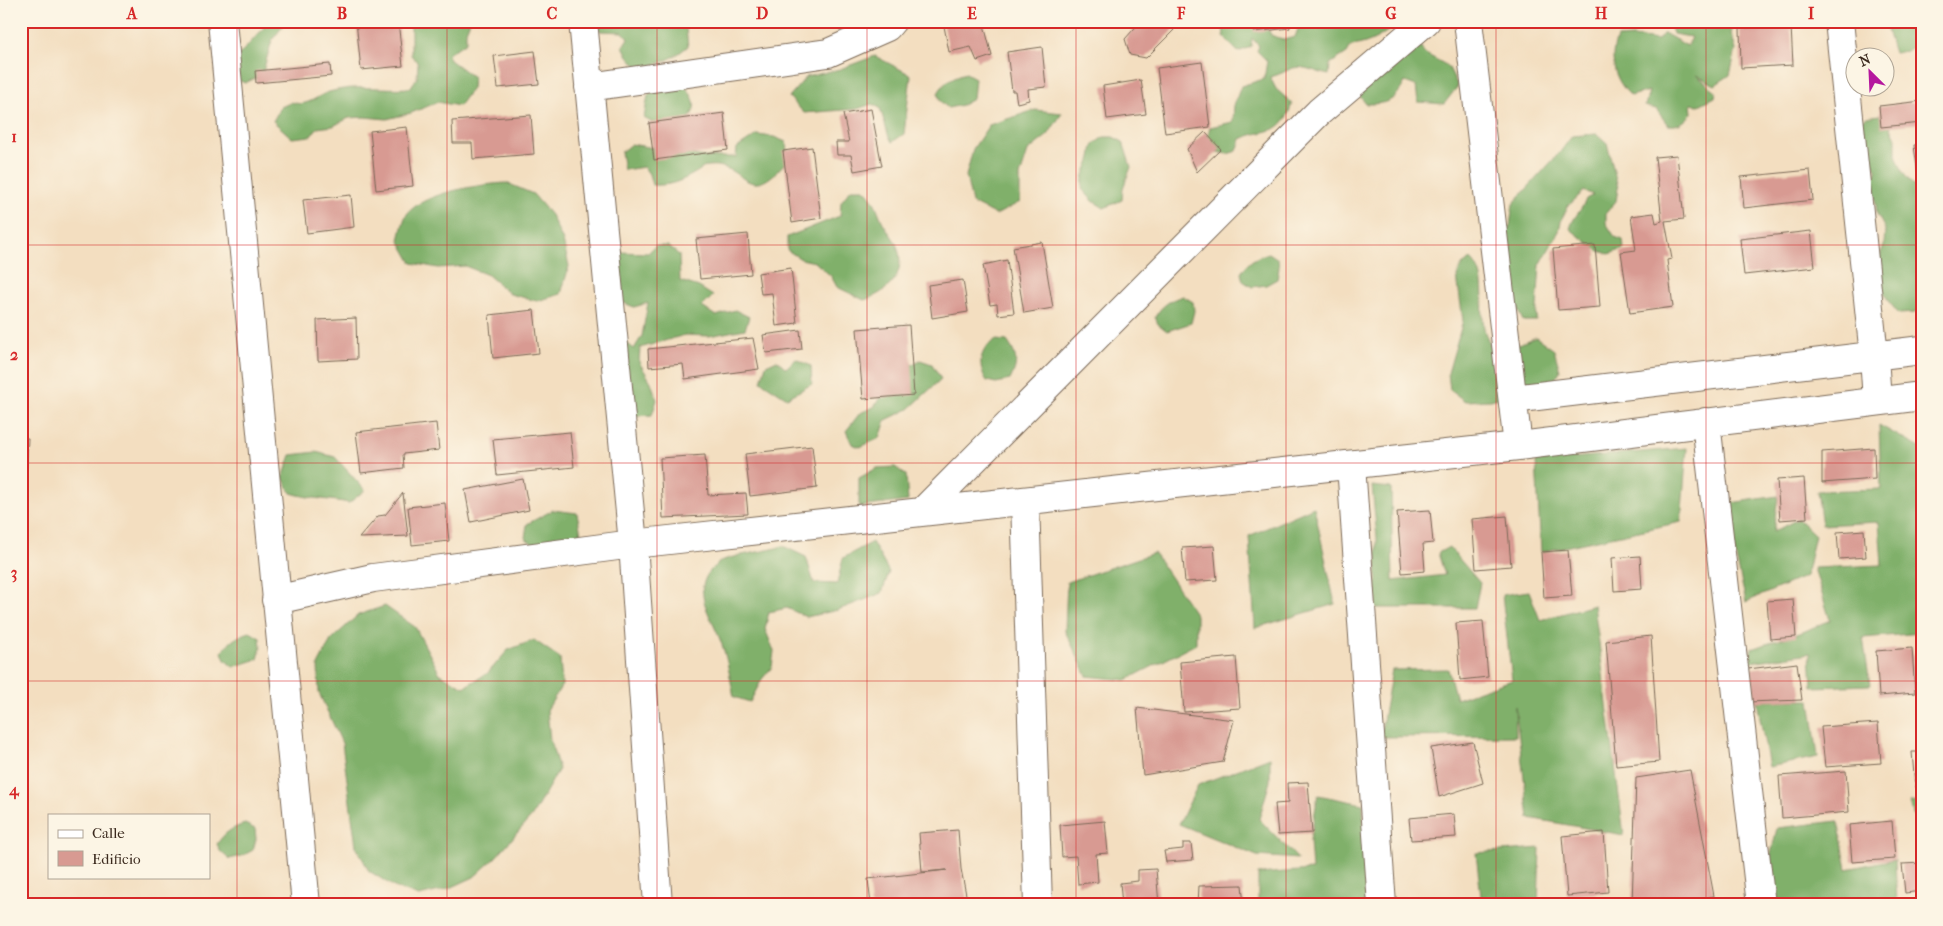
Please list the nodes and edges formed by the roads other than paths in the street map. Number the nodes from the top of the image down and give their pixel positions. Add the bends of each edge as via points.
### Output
1 (222, 21) edge
2 (583, 21) edge
3 (892, 21) edge
4 (1426, 21) edge
5 (1468, 21) edge
6 (1839, 21) edge
7 (589, 87) junction
8 (1922, 350) edge
9 (1874, 356) junction
10 (1922, 396) edge
11 (1513, 399) junction
12 (1877, 402) junction
13 (1706, 422) junction
14 (1518, 446) junction
15 (1351, 465) junction
16 (1025, 501) junction
17 (922, 512) junction
18 (633, 544) junction
19 (276, 600) junction
20 (306, 905) edge
21 (658, 905) edge
22 (1038, 905) edge
23 (1382, 905) edge
24 (1761, 905) edge

1 - 19 street
2 - 7 street
3 - 7 street via 887,27 828,53
4 - 17 street via 1319,112
5 - 11 street
6 - 9 street
7 - 18 street
8 - 9 street
9 - 11 street
9 - 12 street
10 - 12 street
11 - 14 street
12 - 13 street
13 - 14 street
13 - 24 street
14 - 15 street
15 - 16 street
15 - 23 street
16 - 17 street
16 - 22 street
17 - 18 street
18 - 19 street via 373,578
18 - 21 street
19 - 20 street

